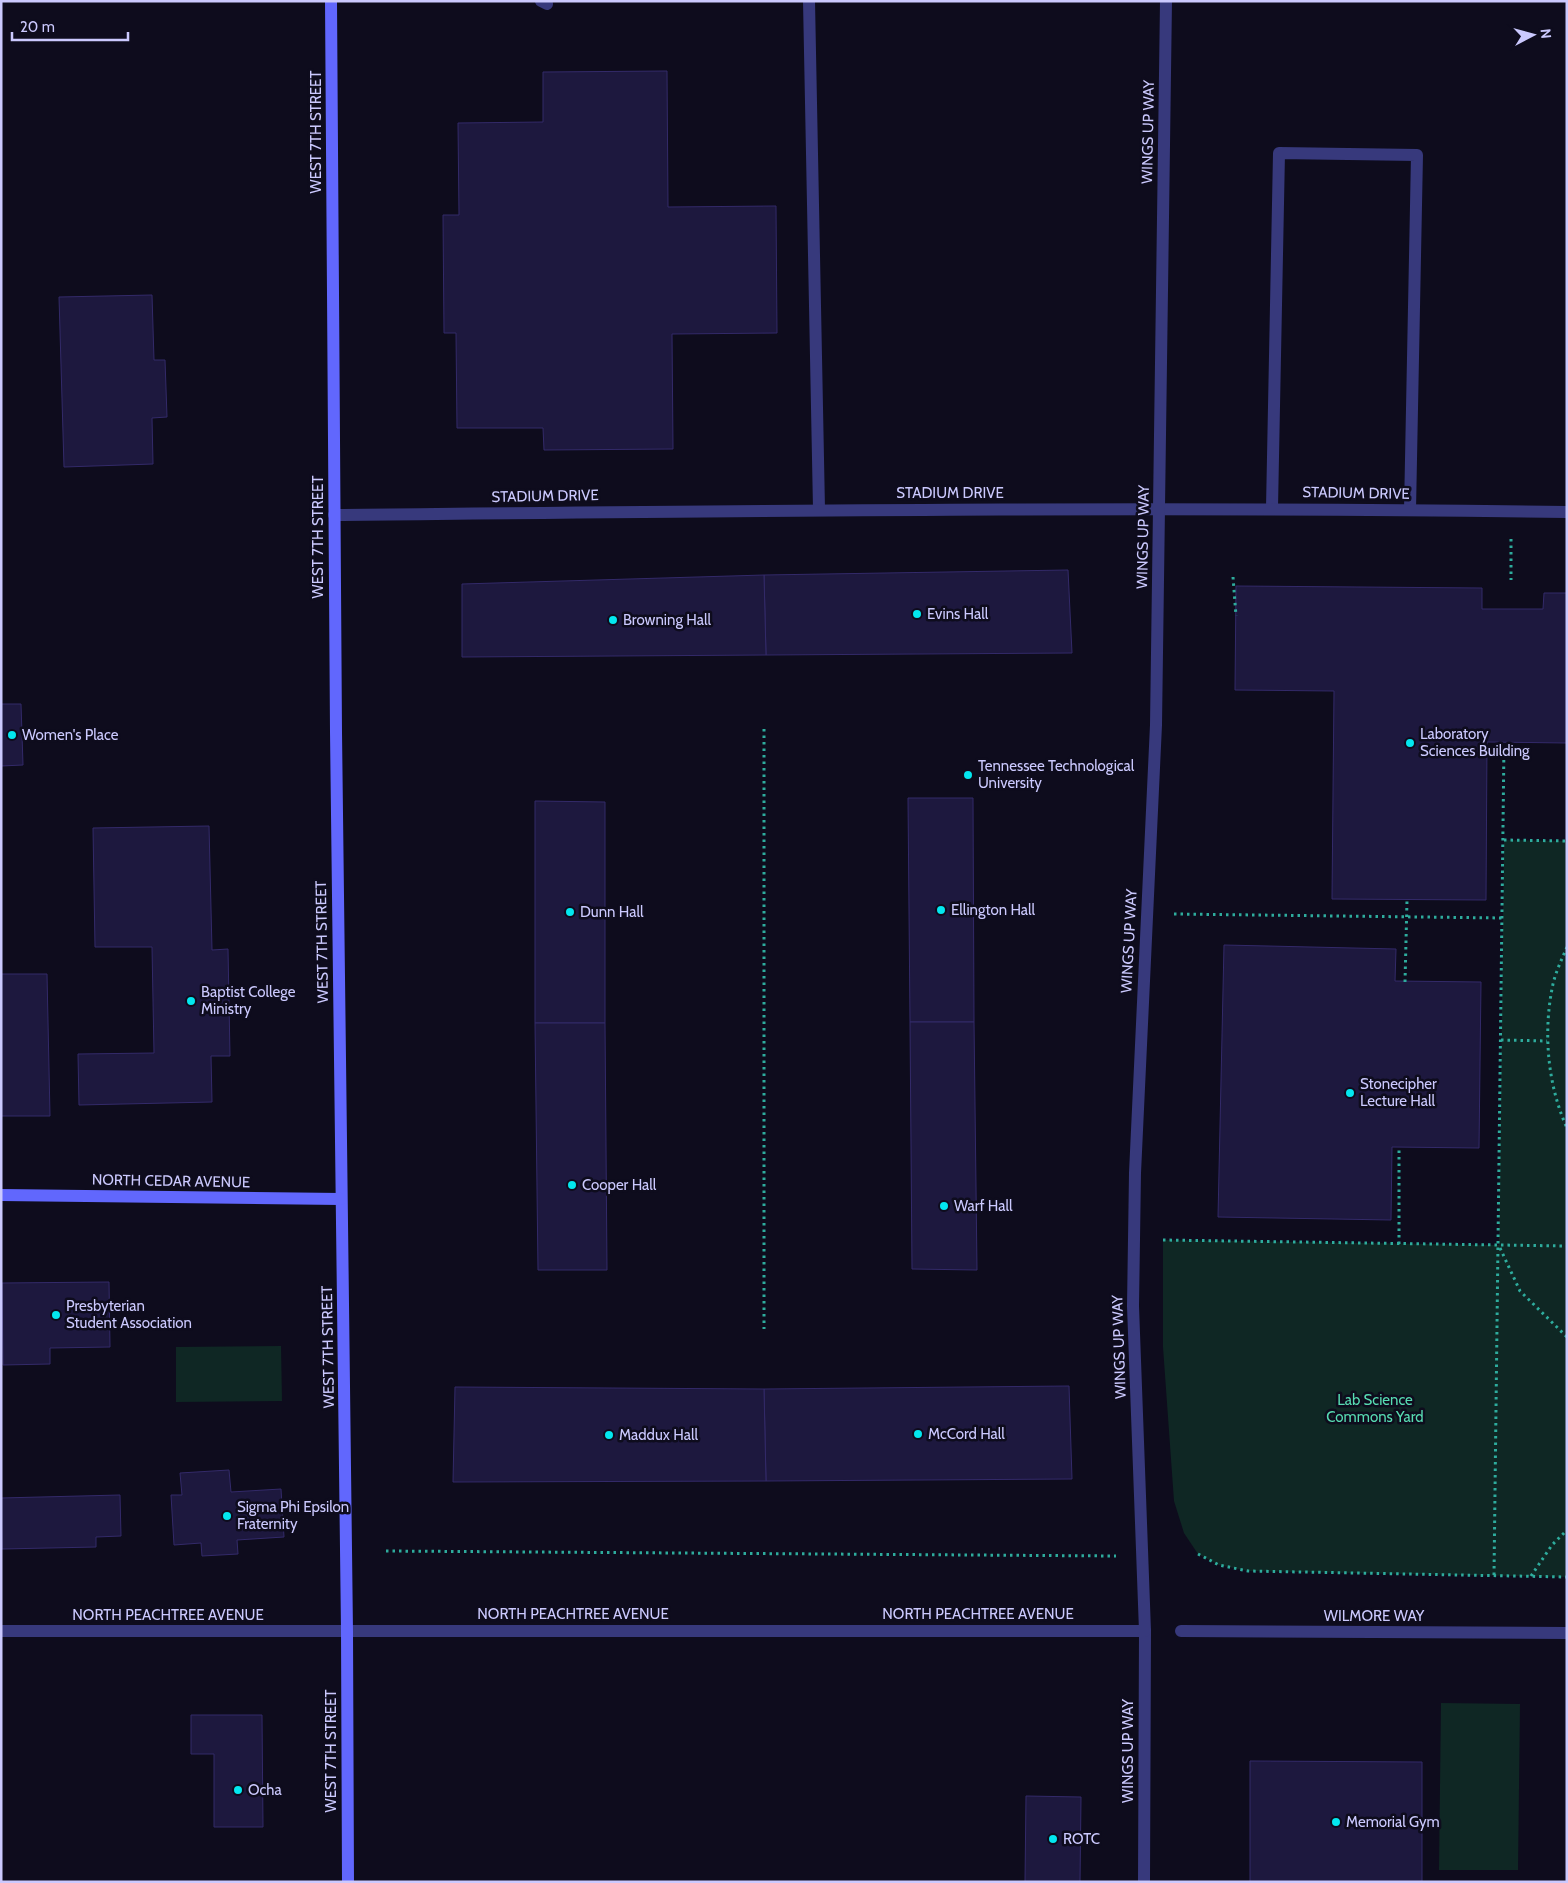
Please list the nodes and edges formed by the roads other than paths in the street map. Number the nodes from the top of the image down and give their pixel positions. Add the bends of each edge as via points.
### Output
1 (331, 1) edge
2 (809, 1) edge
3 (1166, 1) edge
4 (1272, 508) junction
5 (819, 509) junction
6 (1160, 509) junction
7 (1410, 510) junction
8 (1567, 512) edge
9 (334, 515) junction
10 (1, 1195) edge
11 (341, 1199) junction
12 (1, 1630) edge
13 (347, 1630) junction
14 (1145, 1631) junction
15 (1181, 1631) dead end
16 (1567, 1633) edge
17 (348, 1882) edge
18 (1144, 1882) edge

1 - 9 street, WEST 7TH STREET
2 - 5 street
3 - 6 street, WINGS UP WAY
4 - 6 street, STADIUM DRIVE
4 - 7 street, STADIUM DRIVE
4 - 7 street via 1279,153 1299,153 1416,155
5 - 6 street, STADIUM DRIVE
5 - 9 street, STADIUM DRIVE
6 - 14 street, WINGS UP WAY via 1156,725 1133,1277
7 - 8 street, STADIUM DRIVE
9 - 11 street, WEST 7TH STREET
10 - 11 street, NORTH CEDAR AVENUE
11 - 13 street, WEST 7TH STREET
12 - 13 street, NORTH PEACHTREE AVENUE
13 - 14 street, NORTH PEACHTREE AVENUE
13 - 17 street, WEST 7TH STREET
14 - 18 street, WINGS UP WAY
15 - 16 street, WILMORE WAY

